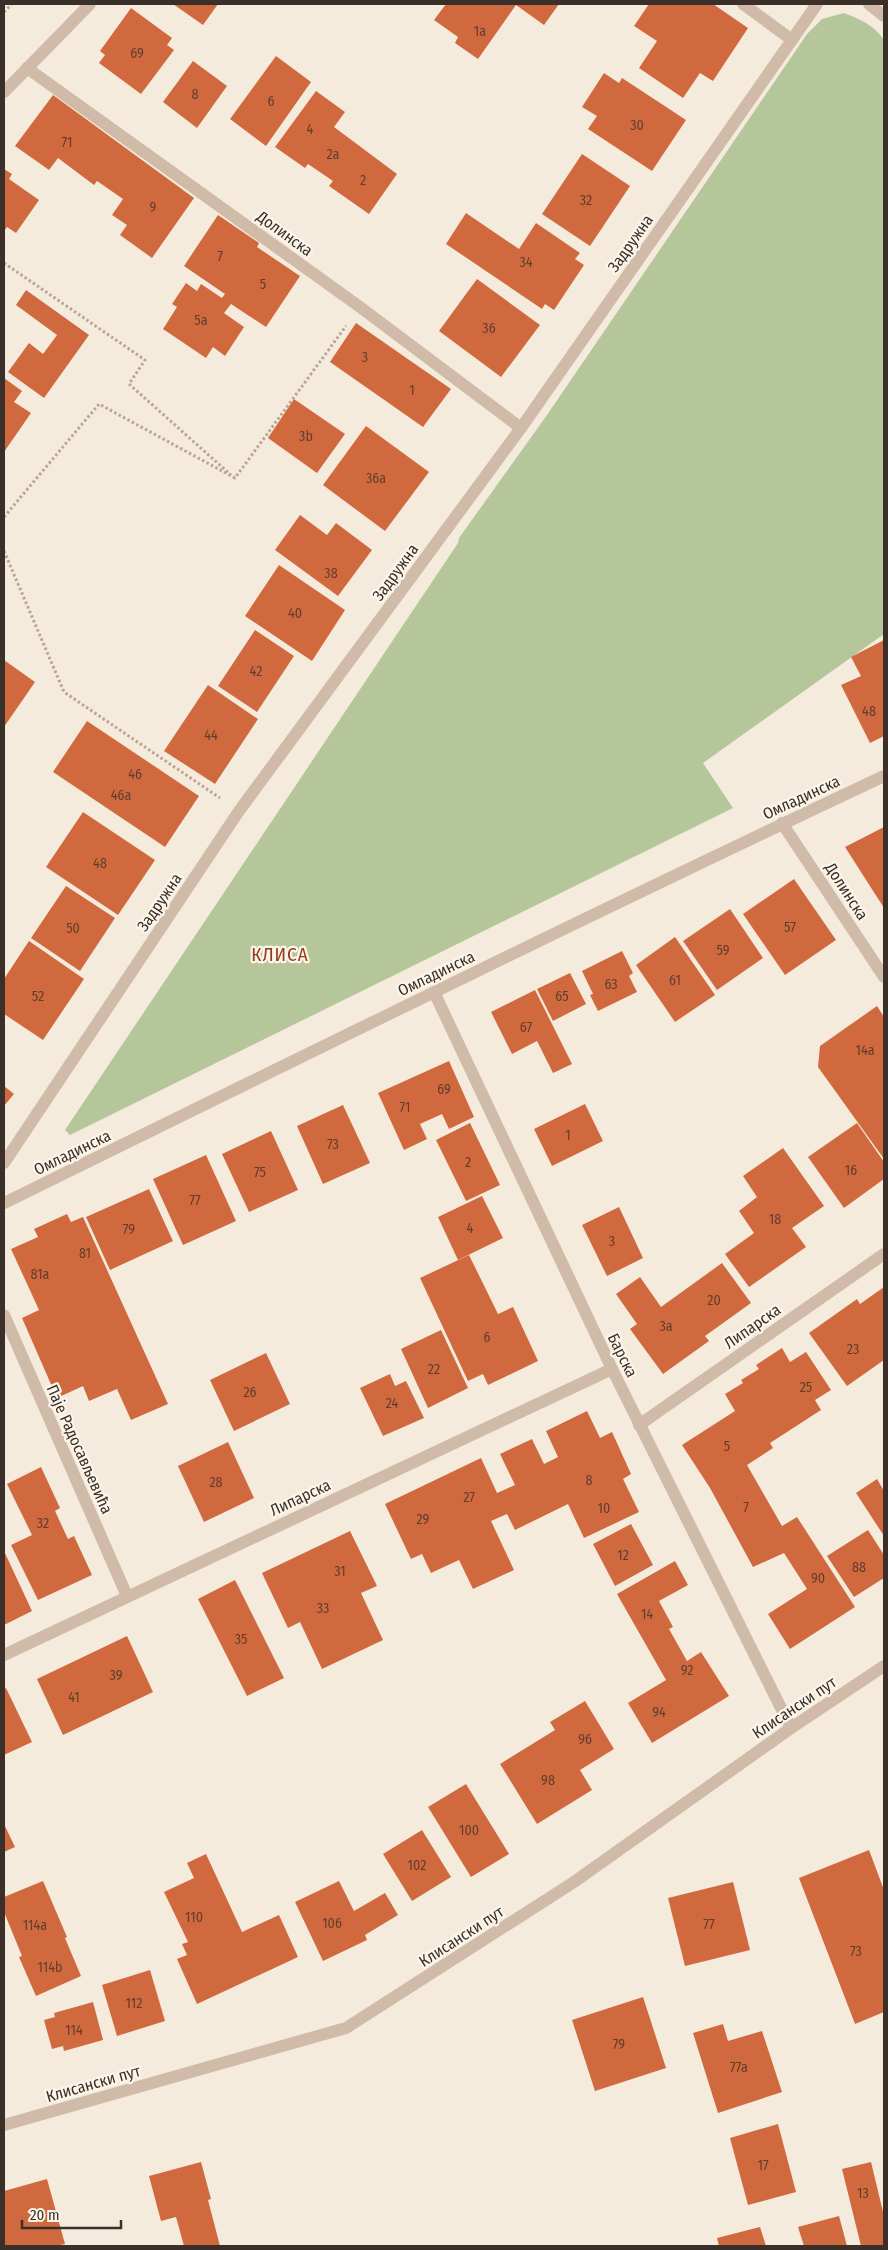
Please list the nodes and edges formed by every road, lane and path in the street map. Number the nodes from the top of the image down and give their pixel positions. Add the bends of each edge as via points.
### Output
1 (12, 4) edge
2 (90, 4) edge
3 (744, 4) edge
4 (817, 4) edge
5 (869, 4) edge
6 (4, 12) edge
7 (884, 16) edge
8 (792, 40) junction
9 (27, 68) junction
10 (4, 92) edge
11 (4, 263) edge
12 (360, 307) junction
13 (521, 428) junction
14 (235, 478) junction
15 (4, 517) edge
16 (4, 550) edge
17 (884, 776) edge
18 (239, 811) junction
19 (782, 822) junction
20 (884, 977) edge
21 (434, 992) junction
22 (4, 1163) edge
23 (4, 1204) edge
24 (884, 1254) edge
25 (4, 1315) edge
26 (612, 1369) junction
27 (639, 1424) junction
28 (126, 1596) junction
29 (4, 1655) edge
30 (884, 1666) edge
31 (791, 1728) junction
32 (4, 2125) edge

1 - 6 path
2 - 9 street
3 - 8 street
4 - 8 street, Задружна
5 - 7 street
8 - 13 street, Задружна
9 - 10 street
9 - 12 street, Долинска
11 - 14 path via 145,360 129,384
12 - 13 street, Долинска
12 - 14 path
13 - 18 street, Задружна
14 - 15 path via 99,404
16 - 18 path via 64,692
17 - 19 street, Омладинска
18 - 22 street, Задружна
19 - 20 street, Долинска
19 - 21 street, Омладинска
21 - 23 street, Омладинска
21 - 26 street, Барска
24 - 27 street, Липарска
25 - 28 street, Паје Радосављевића
26 - 27 street, Барска
26 - 28 street, Липарска
27 - 31 street, Барска
28 - 29 street, Липарска
30 - 31 street, Клисански пут
31 - 32 street, Клисански пут via 574,1882 346,2028

